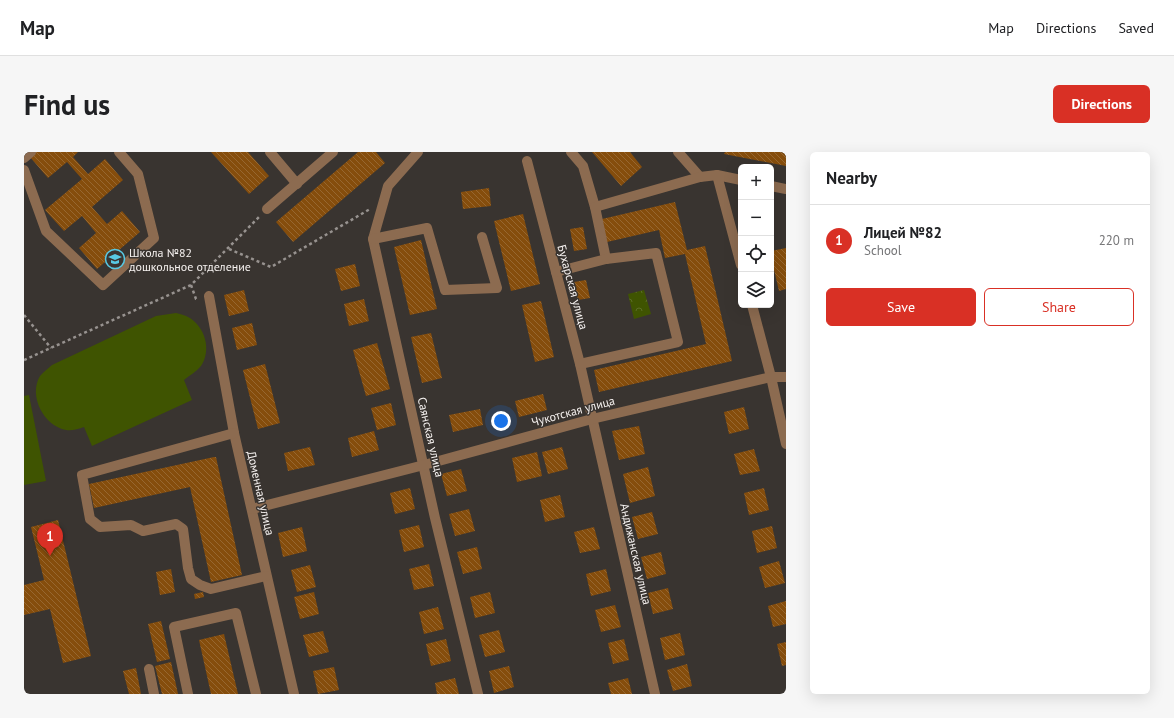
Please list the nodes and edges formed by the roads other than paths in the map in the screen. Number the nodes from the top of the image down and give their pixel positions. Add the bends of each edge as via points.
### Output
1 (31, 152) edge
2 (119, 152) edge
3 (270, 152) edge
4 (333, 152) edge
5 (418, 152) edge
6 (571, 152) edge
7 (678, 152) edge
8 (24, 158) edge
9 (527, 161) dead end
10 (24, 170) edge
11 (717, 175) junction
12 (700, 177) junction
13 (738, 179) edge
14 (297, 184) junction
15 (774, 187) edge
16 (786, 189) edge
17 (595, 207) junction
18 (268, 209) road end
19 (482, 237) dead end
20 (373, 239) junction
21 (738, 254) edge
22 (606, 259) junction
23 (556, 272) junction
24 (209, 296) dead end
25 (753, 308) edge
26 (580, 364) junction
27 (771, 377) junction
28 (786, 377) edge
29 (592, 419) junction
30 (234, 433) junction
31 (786, 444) edge
32 (424, 465) junction
33 (252, 509) junction
34 (266, 576) junction
35 (149, 669) dead end
36 (154, 694) edge
37 (188, 694) edge
38 (256, 694) edge
39 (294, 694) edge
40 (478, 694) edge
41 (655, 694) edge

1 - 8 street
2 - 10 street via 138,174 154,238 103,285 46,231
3 - 14 street
4 - 14 street
5 - 20 street, Саянская улица via 388,186
6 - 17 street via 582,166
7 - 12 street
9 - 23 street, Бухарская улица
11 - 12 street
11 - 13 street
11 - 21 street
12 - 17 street
14 - 18 street
15 - 16 street
17 - 22 street
19 - 20 street via 497,288 445,290 427,228
20 - 32 street, Саянская улица
22 - 23 street
22 - 26 street via 656,253 678,342
23 - 26 street, Бухарская улица
24 - 30 street, Доменная улица
25 - 27 street
26 - 29 street, Бухарская улица
27 - 28 street, Чукотская улица
27 - 29 street, Чукотская улица
27 - 31 street
29 - 32 street, Чукотская улица
29 - 41 street, Андижанская улица
30 - 33 street, Доменная улица
30 - 34 street via 82,475 90,519 100,527 131,525 143,531 176,524 183,529 191,579 211,589
32 - 33 street, Чукотская улица
32 - 40 street, Саянская улица
33 - 34 street, Доменная улица
34 - 39 street, Доменная улица
35 - 36 street
37 - 38 street via 174,627 236,613

